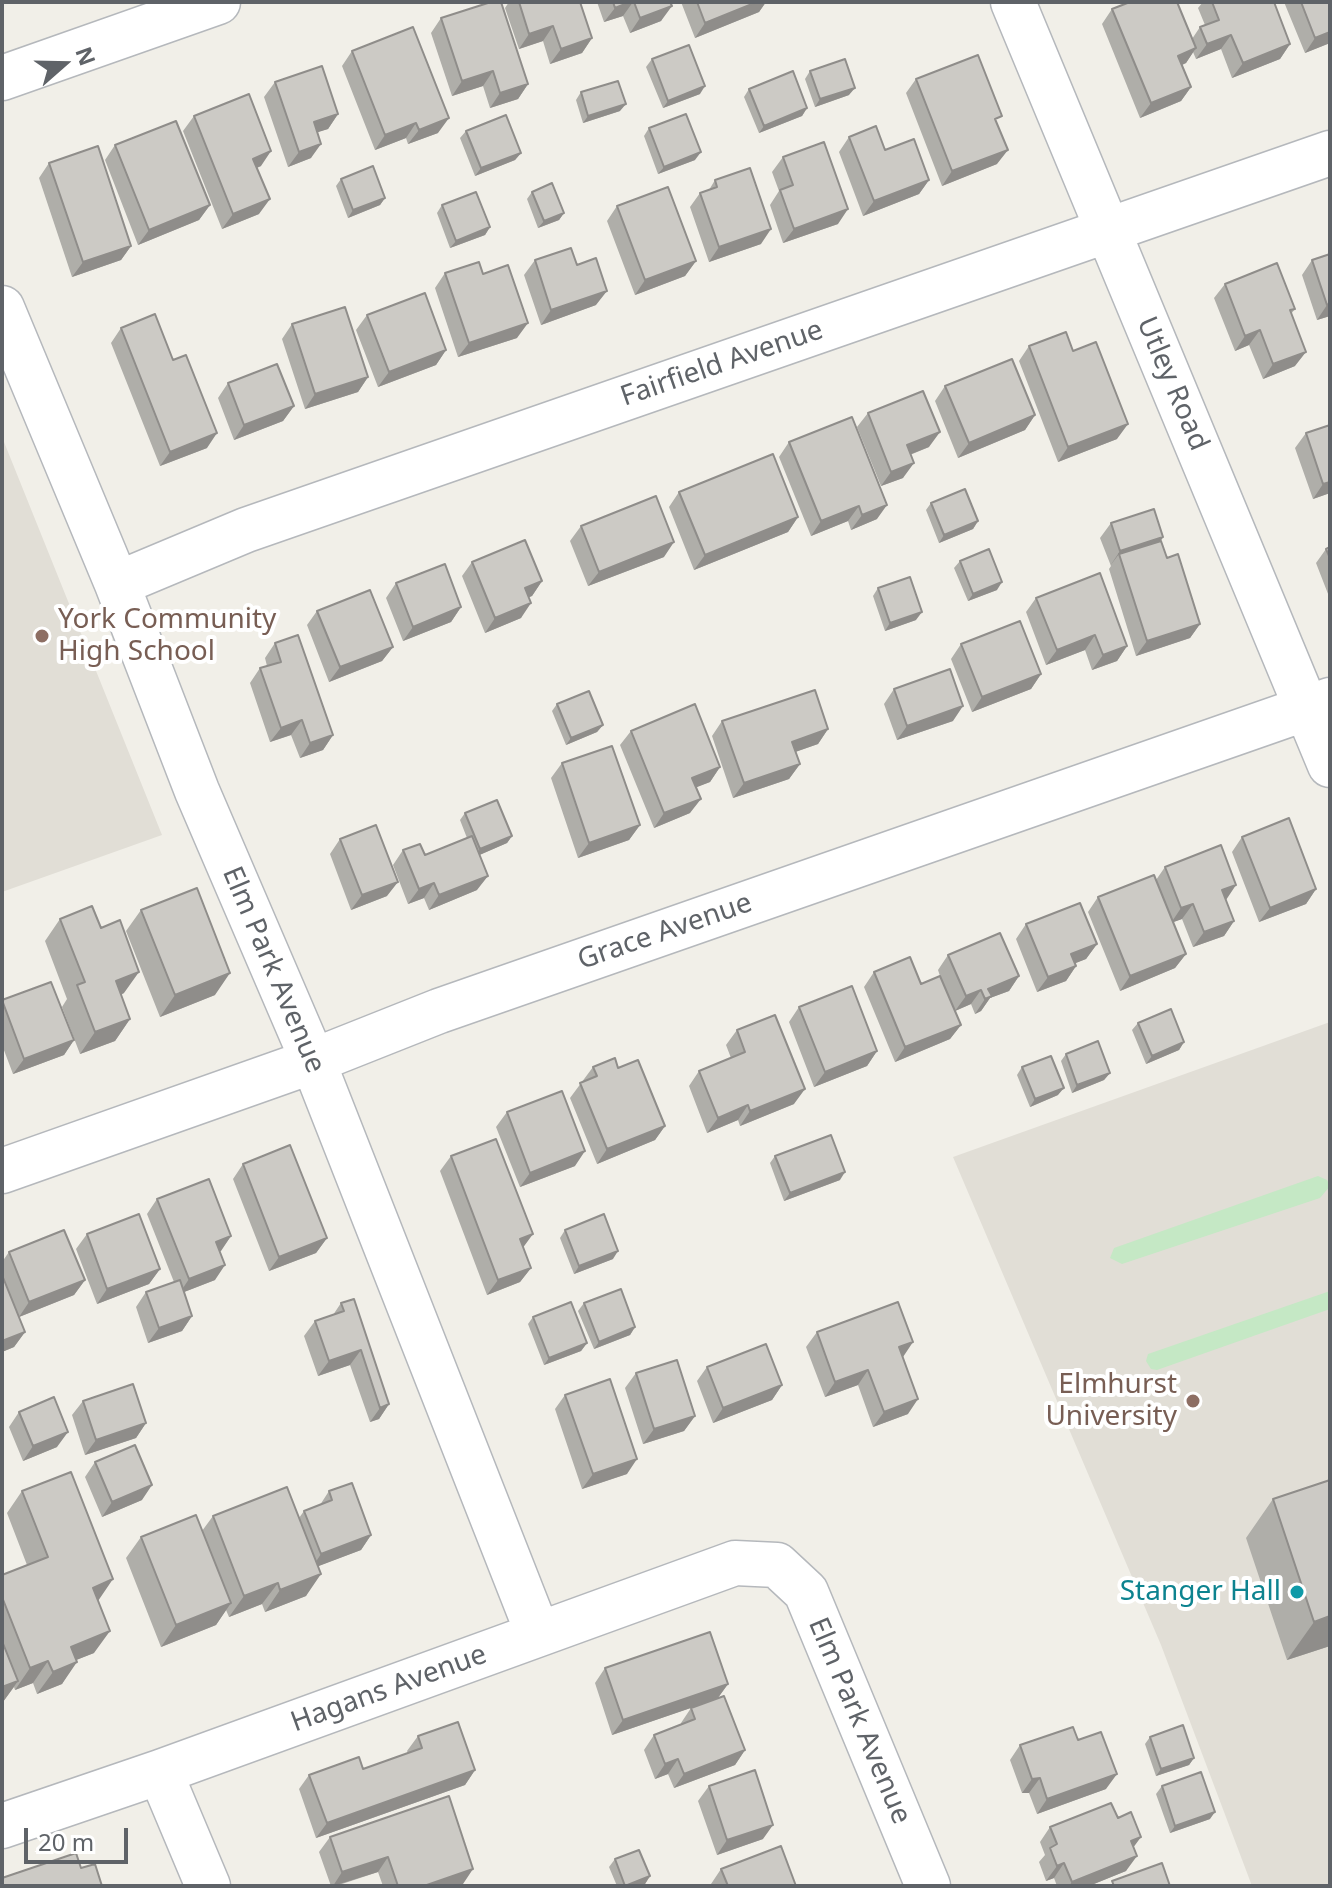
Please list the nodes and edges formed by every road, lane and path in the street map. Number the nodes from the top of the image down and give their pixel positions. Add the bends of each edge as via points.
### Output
1 (218, 2) edge
2 (1013, 2) edge
3 (2, 78) edge
4 (1330, 153) edge
5 (1108, 230) junction
6 (2, 308) edge
7 (117, 584) junction
8 (1318, 704) edge
9 (1330, 765) edge
10 (313, 1061) junction
11 (2, 1171) edge
12 (777, 1565) joint
13 (538, 1634) junction
14 (160, 1772) junction
15 (2, 1826) edge
16 (208, 1886) edge
17 (928, 1886) edge

1 - 3 street
2 - 5 street, Utley Road
4 - 5 street, Fairfield Avenue
5 - 7 street, Fairfield Avenue via 246,530
5 - 8 street, Utley Road
6 - 7 street, Elm Park Avenue
7 - 10 street, Elm Park Avenue via 197,791
8 - 9 street, Utley Road
8 - 10 street, Grace Avenue via 439,1011
10 - 11 street, Grace Avenue
10 - 13 street, Elm Park Avenue
12 - 13 street, Hagans Avenue via 735,1563
12 - 17 street, Elm Park Avenue via 806,1592
13 - 14 street, Hagans Avenue
14 - 15 street, Hagans Avenue
14 - 16 street

